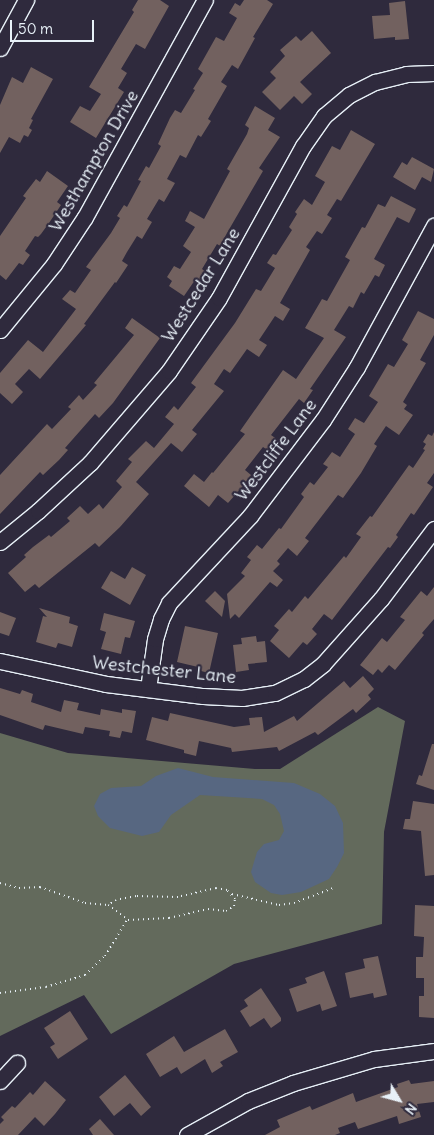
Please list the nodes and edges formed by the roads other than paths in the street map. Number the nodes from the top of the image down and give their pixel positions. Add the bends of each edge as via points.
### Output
1 (26, 0) edge
2 (205, 0) edge
3 (0, 48) edge
4 (434, 73) edge
5 (434, 226) edge
6 (0, 330) edge
7 (434, 529) edge
8 (0, 542) edge
9 (0, 661) edge
10 (148, 689) junction
11 (434, 1050) edge
12 (17, 1063) dead end
13 (0, 1081) edge
14 (187, 1135) edge

1 - 3 street
2 - 6 street, Westhampton Drive via 85,217 50,270
4 - 8 street, Westcedar Lane via 406,74 374,82 349,95 324,116 303,146 219,298 170,371 90,463
5 - 10 street, Westcliffe Lane via 357,367 306,444 241,526 170,603 155,639
7 - 10 street, Westchester Lane via 386,593 333,653 314,672 294,685 275,693 242,698
9 - 10 street, Westchester Lane via 78,679
11 - 14 street via 374,1060 293,1083 248,1101
12 - 13 street

